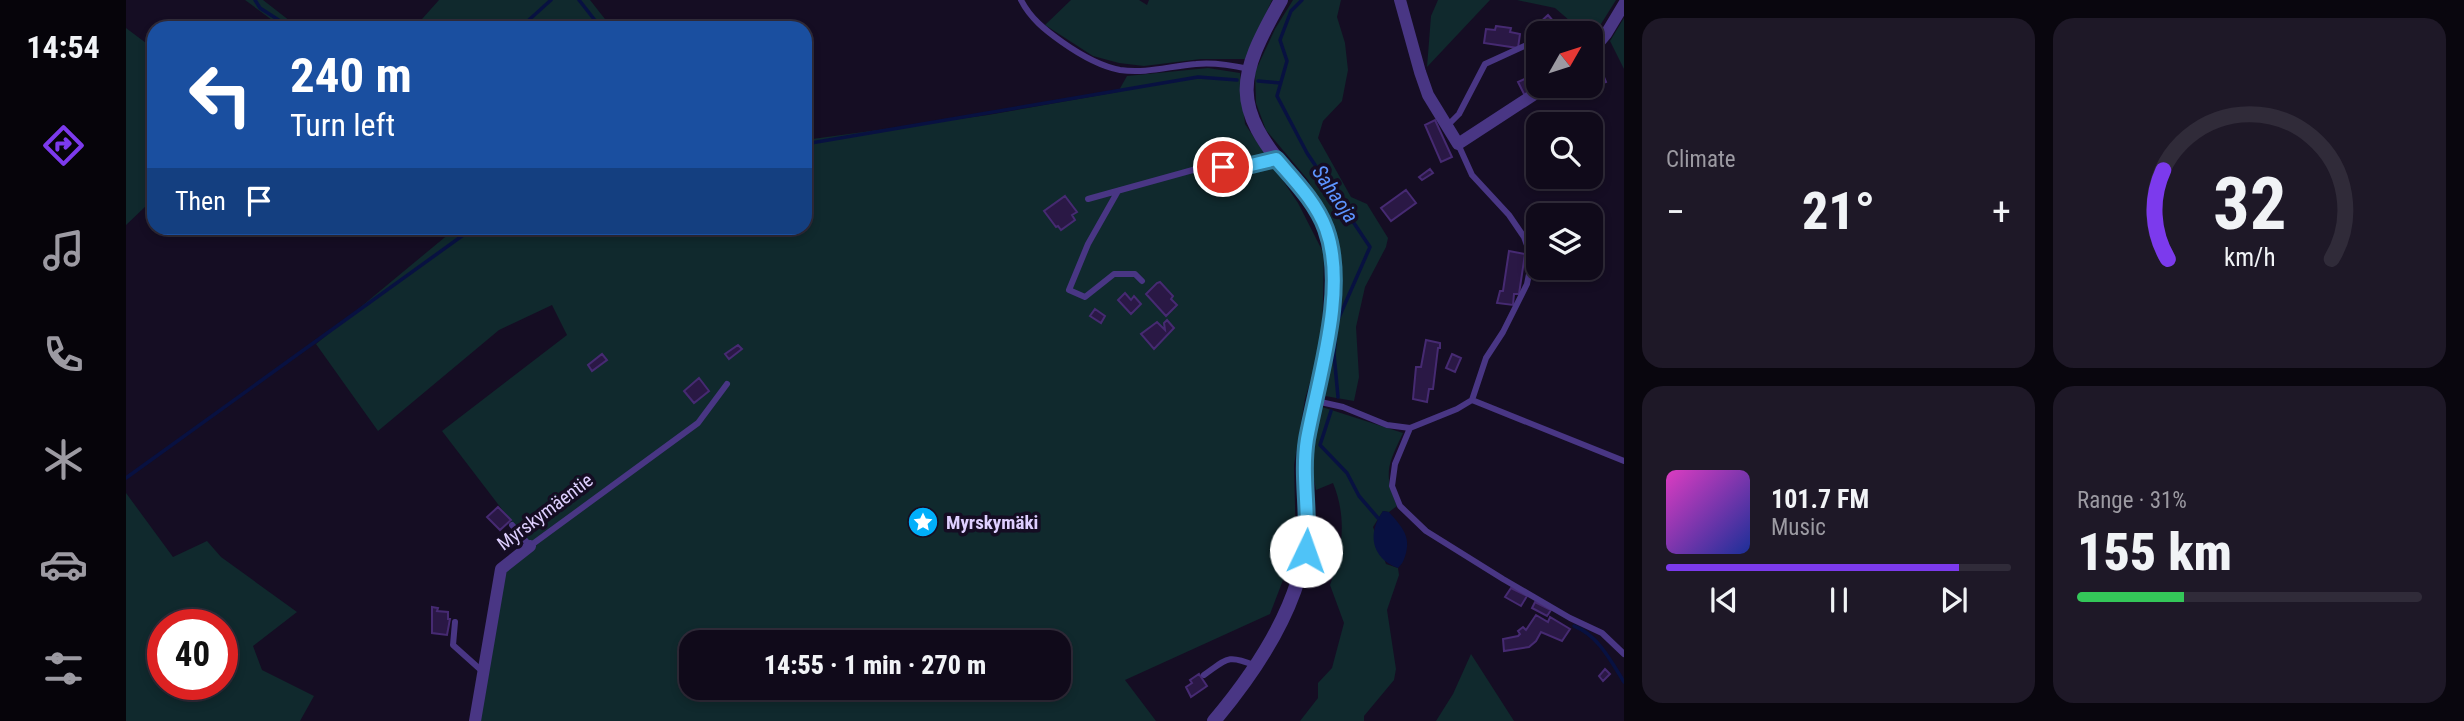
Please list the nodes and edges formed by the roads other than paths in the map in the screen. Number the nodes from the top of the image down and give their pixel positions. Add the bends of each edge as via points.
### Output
1 (1021, 0) edge
2 (1281, 0) edge
3 (1400, 0) edge
4 (1624, 4) edge
5 (1603, 38) edge
6 (1526, 45) edge
7 (1249, 69) junction
8 (1529, 98) edge
9 (1447, 126) junction
10 (1458, 144) junction
11 (1276, 159) junction
12 (1118, 191) junction
13 (1088, 199) dead end
14 (1142, 281) dead end
15 (727, 384) dead end
16 (1472, 400) junction
17 (1316, 401) junction
18 (1410, 428) junction
19 (1624, 461) edge
20 (512, 525) dead end
21 (530, 546) junction
22 (455, 622) dead end
23 (1624, 654) edge
24 (1256, 666) junction
25 (483, 672) junction
26 (1204, 675) dead end
27 (475, 721) edge
28 (1214, 721) edge

1 - 7 lane via 1046,32 1094,61 1120,70 1150,71 1197,63
2 - 7 street
3 - 9 street via 1428,95
4 - 5 street
6 - 9 lane via 1485,64 1459,114
7 - 11 street via 1247,107
8 - 10 street
9 - 10 street
10 - 16 lane via 1472,175 1524,237 1532,259 1527,284 1486,358
11 - 12 lane via 1247,166 1200,168
11 - 17 street via 1315,207 1332,256 1327,344
12 - 13 lane
12 - 14 lane via 1069,289 1085,298 1114,274 1135,274
15 - 21 lane, Myrskymäentie via 698,423
16 - 18 lane
16 - 19 lane
17 - 18 lane
17 - 24 street via 1304,474 1306,551 1289,602
18 - 23 lane via 1395,464 1392,486 1400,506 1426,531 1602,633
20 - 21 lane
21 - 25 street, Myrskymäentie via 500,569
22 - 25 lane via 453,645
24 - 26 lane via 1227,659
24 - 28 street
25 - 27 street, Myrskymäentie

